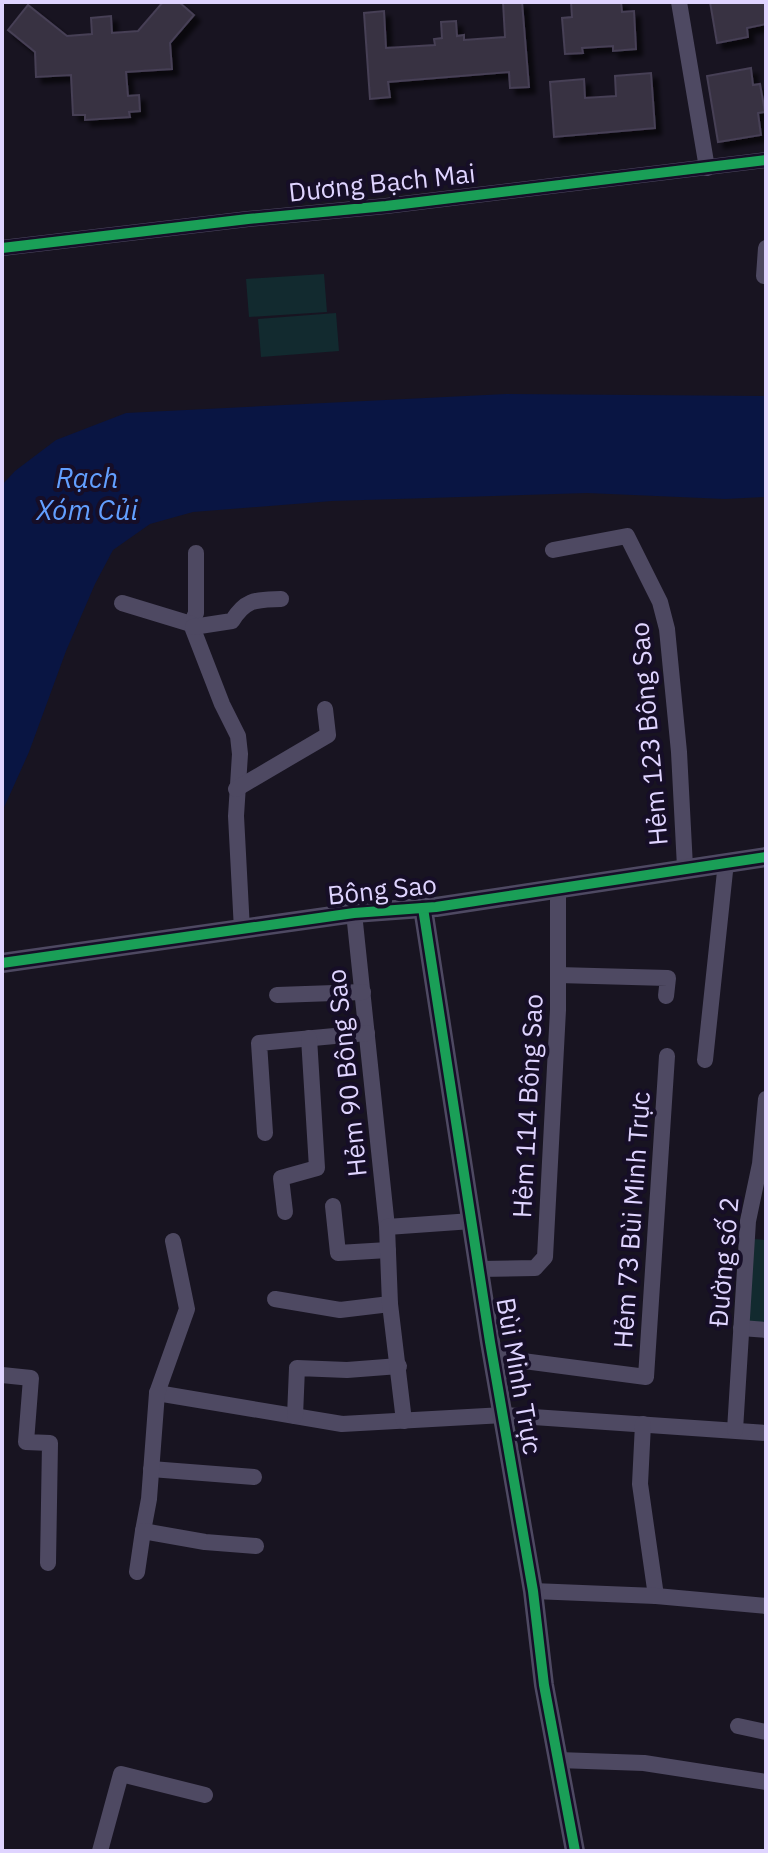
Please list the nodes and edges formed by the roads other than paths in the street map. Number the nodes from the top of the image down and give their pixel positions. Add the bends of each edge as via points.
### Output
1 (679, 2) edge
2 (766, 160) edge
3 (707, 168) junction
4 (2, 248) edge
5 (766, 248) edge
6 (764, 276) dead end
7 (553, 550) dead end
8 (196, 553) dead end
9 (281, 599) dead end
10 (122, 603) dead end
11 (192, 626) junction
12 (325, 709) dead end
13 (236, 789) junction
14 (766, 857) edge
15 (726, 862) junction
16 (685, 867) junction
17 (558, 888) junction
18 (423, 908) junction
19 (354, 913) junction
20 (242, 930) junction
21 (2, 963) edge
22 (558, 975) junction
23 (363, 992) junction
24 (277, 995) dead end
25 (666, 996) dead end
26 (367, 1033) junction
27 (309, 1038) junction
28 (667, 1056) dead end
29 (705, 1060) dead end
30 (766, 1099) edge
31 (265, 1133) dead end
32 (333, 1206) dead end
33 (285, 1212) dead end
34 (472, 1221) junction
35 (748, 1221) junction
36 (766, 1222) edge
37 (387, 1227) junction
38 (173, 1241) dead end
39 (388, 1250) junction
40 (479, 1269) junction
41 (275, 1299) dead end
42 (390, 1304) junction
43 (741, 1328) junction
44 (766, 1330) edge
45 (493, 1357) junction
46 (399, 1366) junction
47 (2, 1375) edge
48 (157, 1393) junction
49 (504, 1415) junction
50 (295, 1416) junction
51 (404, 1421) junction
52 (643, 1424) junction
53 (735, 1430) junction
54 (766, 1433) edge
55 (151, 1469) junction
56 (254, 1477) dead end
57 (143, 1531) junction
58 (256, 1546) dead end
59 (48, 1563) dead end
60 (137, 1572) dead end
61 (533, 1591) junction
62 (656, 1596) junction
63 (766, 1606) edge
64 (738, 1726) dead end
65 (766, 1732) edge
66 (558, 1760) junction
67 (766, 1782) edge
68 (205, 1795) dead end
69 (100, 1851) edge
70 (575, 1851) edge

1 - 3 street
2 - 3 street, Dương Bạch Mai
3 - 4 street, Dương Bạch Mai
5 - 6 street
7 - 16 street, Hẻm 123 Bông Sao via 627,536 660,602 679,752
8 - 11 street
9 - 11 street via 245,603 232,621
10 - 11 street
11 - 13 street via 238,736
12 - 13 street via 328,735
13 - 20 street
14 - 15 street, Bông Sao
15 - 16 street, Bông Sao
15 - 29 street
16 - 17 street, Bông Sao
17 - 18 street, Bông Sao
17 - 22 street, Hẻm 114 Bông Sao
18 - 19 street, Bông Sao
18 - 34 street, Bùi Minh Trực
19 - 20 street, Bông Sao
19 - 23 street, Hẻm 90 Bông Sao
20 - 21 street, Bông Sao
22 - 25 street via 668,978
22 - 40 street, Hẻm 114 Bông Sao via 545,1257 535,1268
23 - 24 street
23 - 26 street, Hẻm 90 Bông Sao
26 - 27 street
26 - 37 street, Hẻm 90 Bông Sao
27 - 31 street via 259,1043
27 - 33 street via 317,1168 281,1178
28 - 45 street, Hẻm 73 Bùi Minh Trực via 646,1377
30 - 35 street, Đường số 2
32 - 39 street via 338,1253
34 - 37 street
34 - 40 street, Bùi Minh Trực
35 - 36 street
35 - 43 street, Đường số 2
37 - 39 street, Hẻm 90 Bông Sao
38 - 48 street via 187,1309
39 - 42 street, Hẻm 90 Bông Sao
40 - 45 street, Bùi Minh Trực
41 - 42 street via 340,1310
42 - 46 street, Hẻm 90 Bông Sao
43 - 44 street
43 - 53 street, Đường số 2
45 - 49 street, Bùi Minh Trực
46 - 50 street via 297,1368
46 - 51 street, Hẻm 90 Bông Sao
47 - 59 street via 31,1378 26,1442 50,1443
48 - 50 street
48 - 55 street
49 - 51 street
49 - 52 street
49 - 61 street, Bùi Minh Trực
50 - 51 street via 342,1424
52 - 53 street
52 - 62 street via 640,1484
53 - 54 street
55 - 56 street
55 - 57 street
57 - 58 street
57 - 60 street
61 - 62 street
61 - 66 street, Bùi Minh Trực
62 - 63 street
64 - 65 street
66 - 67 street via 644,1763
66 - 70 street, Bùi Minh Trực
68 - 69 street via 121,1774

